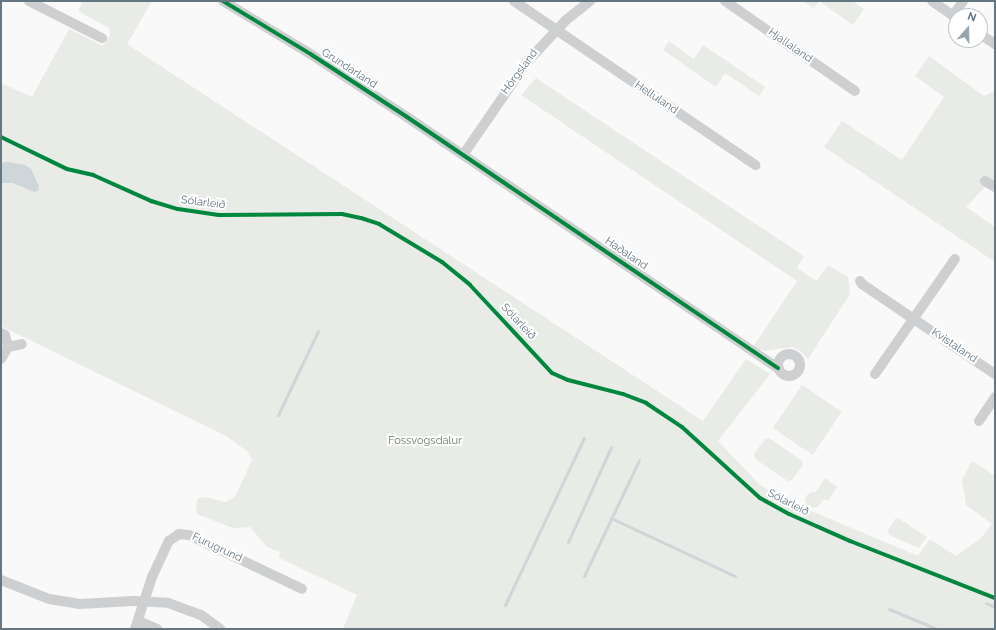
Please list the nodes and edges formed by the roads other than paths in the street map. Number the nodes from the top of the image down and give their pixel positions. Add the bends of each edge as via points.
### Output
1 (30, 1) edge
2 (223, 1) edge
3 (514, 1) edge
4 (590, 1) edge
5 (724, 1) edge
6 (932, 1) edge
7 (948, 13) edge
8 (556, 30) junction
9 (102, 38) dead end
10 (855, 91) dead end
11 (464, 155) junction
12 (755, 166) dead end
13 (986, 181) dead end
14 (995, 187) edge
15 (954, 259) dead end
16 (860, 281) dead end
17 (914, 319) junction
18 (1, 333) edge
19 (22, 344) dead end
20 (8, 347) junction
21 (1, 359) edge
22 (778, 368) dead end
23 (875, 374) dead end
24 (995, 374) edge
25 (995, 397) edge
26 (979, 421) dead end
27 (1, 580) edge
28 (302, 589) dead end
29 (144, 601) junction
30 (137, 625) edge
31 (157, 629) edge
32 (220, 629) edge

1 - 9 street
2 - 11 street, Grundarland via 312,55
3 - 8 street, Helluland
4 - 8 street, Hörgsland
5 - 10 street, Hjallaland
6 - 7 street
8 - 11 street, Hörgsland via 541,44 510,83
8 - 12 street, Helluland
11 - 22 street, Haðaland
13 - 14 street
15 - 17 street
16 - 17 street, Kvistaland
17 - 23 street
17 - 24 street, Kvistaland
18 - 20 street via 5,335
19 - 20 street
20 - 21 street
25 - 26 street
27 - 29 street via 49,599 79,604
28 - 29 street, Furugrund via 189,535 179,534 170,541
29 - 30 street, Furugrund
29 - 32 street via 168,603 201,615
30 - 31 street, Furugrund

